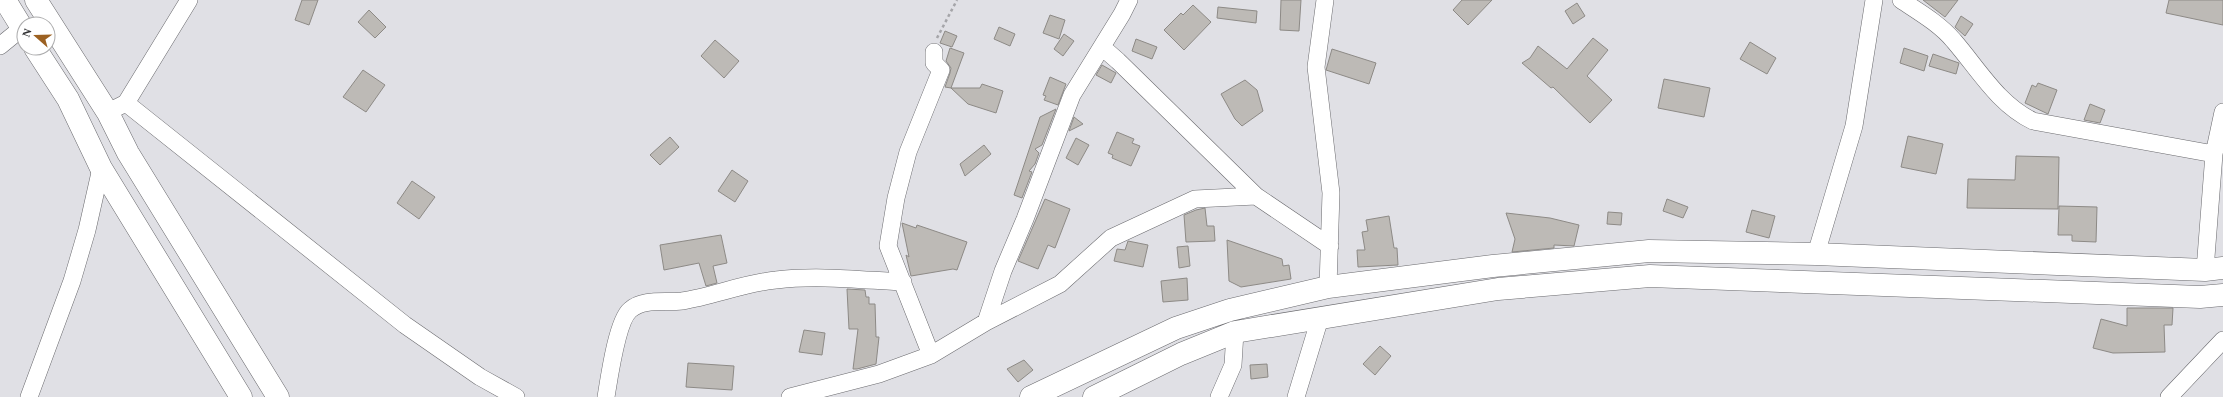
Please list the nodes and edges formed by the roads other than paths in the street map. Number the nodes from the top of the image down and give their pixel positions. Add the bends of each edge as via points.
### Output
1 (5, 0) edge
2 (36, 0) edge
3 (189, 0) edge
4 (1129, 0) edge
5 (1325, 0) edge
6 (1874, 0) edge
7 (1901, 0) edge
8 (16, 18) edge
9 (16, 34) edge
10 (0, 46) edge
11 (1102, 47) junction
12 (934, 52) road end
13 (40, 56) edge
14 (126, 103) junction
15 (2223, 112) edge
16 (108, 113) junction
17 (2214, 154) junction
18 (101, 168) junction
19 (1256, 196) junction
20 (1330, 246) junction
21 (1816, 254) junction
22 (2214, 269) edge
23 (903, 282) junction
24 (1328, 287) junction
25 (2223, 295) edge
26 (1320, 318) junction
27 (986, 322) junction
28 (1235, 332) junction
29 (2223, 340) edge
30 (931, 354) junction
31 (29, 397) edge
32 (241, 397) edge
33 (278, 397) edge
34 (516, 397) edge
35 (606, 397) edge
36 (790, 397) edge
37 (1031, 397) edge
38 (1094, 397) edge
39 (1219, 397) edge
40 (1296, 397) edge
41 (2169, 397) edge

1 - 8 street
2 - 16 street
3 - 14 street
4 - 11 street
5 - 20 street via 1316,67 1332,193
6 - 21 street via 1854,126
7 - 17 street via 1922,13 1953,39 1999,97 2018,114 2033,121
9 - 10 street
11 - 19 street
11 - 27 street via 1072,95
12 - 23 street via 934,63 941,70 908,152 896,198 888,246
13 - 18 street via 68,99
14 - 16 street
14 - 34 street via 405,325 480,377
15 - 17 street
16 - 33 street via 128,154
17 - 22 street
18 - 31 street via 72,281
18 - 32 street
19 - 20 street
19 - 27 street via 1195,199 1181,205 1111,238 1060,284
20 - 24 street
21 - 22 street
21 - 24 street via 1649,251 1493,266
23 - 30 street
23 - 35 street via 836,278 776,280 682,301 639,304 628,311 624,318
24 - 37 street via 1230,310 1176,328
25 - 26 street via 2200,297 1650,276 1498,290
26 - 28 street
26 - 40 street
27 - 30 street
28 - 38 street via 1181,354
28 - 39 street via 1233,365
29 - 41 street
30 - 36 street via 878,374

